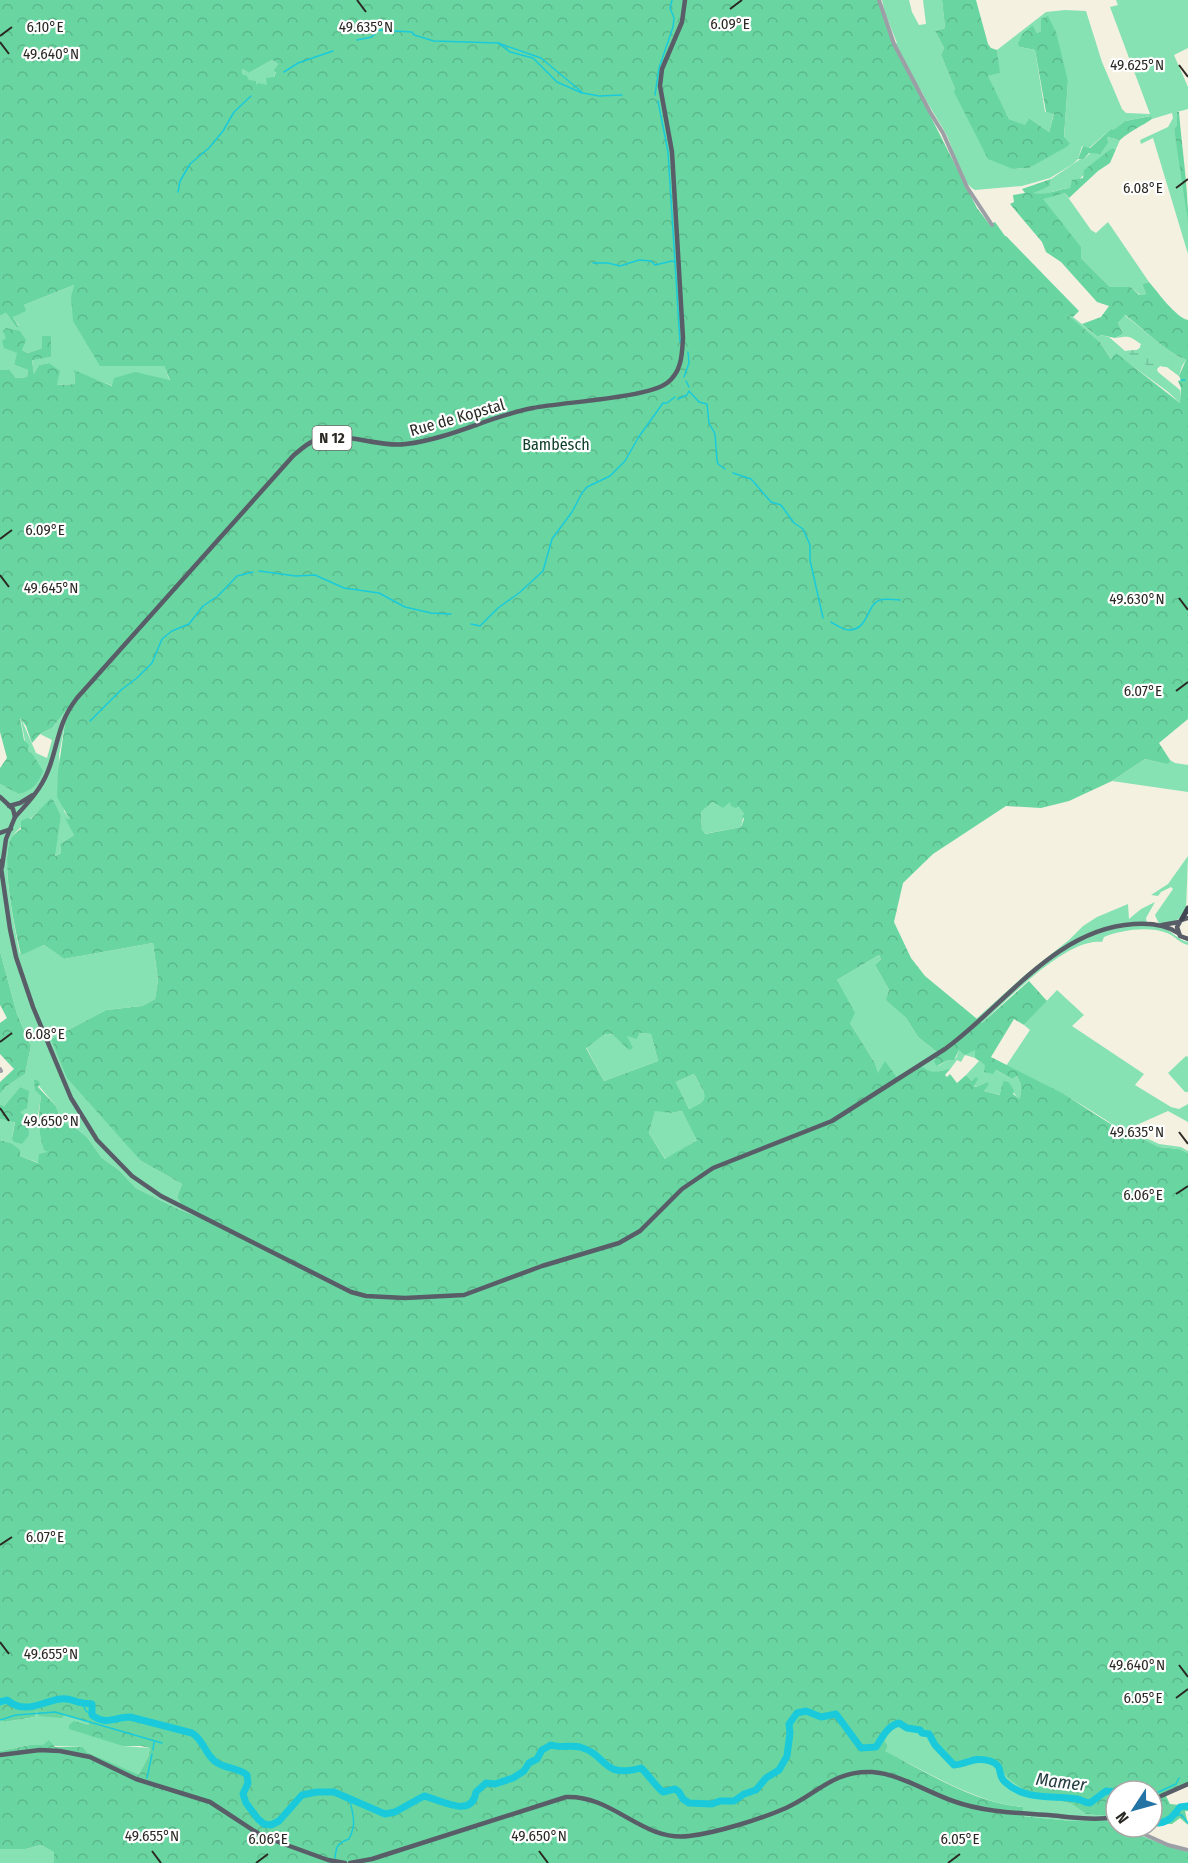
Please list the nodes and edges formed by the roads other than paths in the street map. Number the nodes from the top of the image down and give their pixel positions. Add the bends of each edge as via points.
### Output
1 (685, 0) edge
2 (879, 0) edge
3 (992, 225) dead end
4 (35, 794) junction
5 (0, 797) edge
6 (5, 804) edge
7 (15, 817) junction
8 (10, 829) junction
9 (0, 833) edge
10 (0, 861) edge
11 (2, 873) junction
12 (1188, 908) edge
13 (1183, 919) edge
14 (1160, 925) junction
15 (1178, 933) junction
16 (1188, 939) edge
17 (0, 1755) edge
18 (1188, 1784) edge
19 (1164, 1795) edge
20 (1104, 1817) edge
21 (1155, 1839) edge
22 (1188, 1850) edge
23 (345, 1863) edge
24 (350, 1863) edge

1 - 4 main road, Rue de Kopstal / N 12 via 682,22 662,69 660,86 672,152 683,338 682,358 673,378 655,389 535,407 404,445 327,437 305,446 77,698 62,722 47,773
2 - 3 street via 894,44 943,133 967,187
4 - 6 main road via 20,803
4 - 7 main road, Rue de Kopstal / N 12
5 - 6 main road
6 - 7 main road
7 - 8 main road, Rue de Kopstal
8 - 9 main road
8 - 11 main road, Rue de Kopstal
10 - 11 main road
11 - 14 main road via 9,929 33,1007 71,1098 105,1150 132,1176 180,1207 351,1292 387,1298 464,1295 619,1243 640,1231 682,1189 713,1168 832,1121 945,1049 1071,943 1116,926
12 - 13 highway
13 - 14 main road
13 - 15 main road
14 - 15 main road
15 - 16 main road
17 - 23 main road via 40,1750 90,1757 136,1779 210,1802 262,1836
18 - 19 main road
20 - 24 main road via 976,1807 887,1775 861,1772 827,1782 772,1813 690,1836 663,1835 595,1800 566,1797
21 - 22 street

